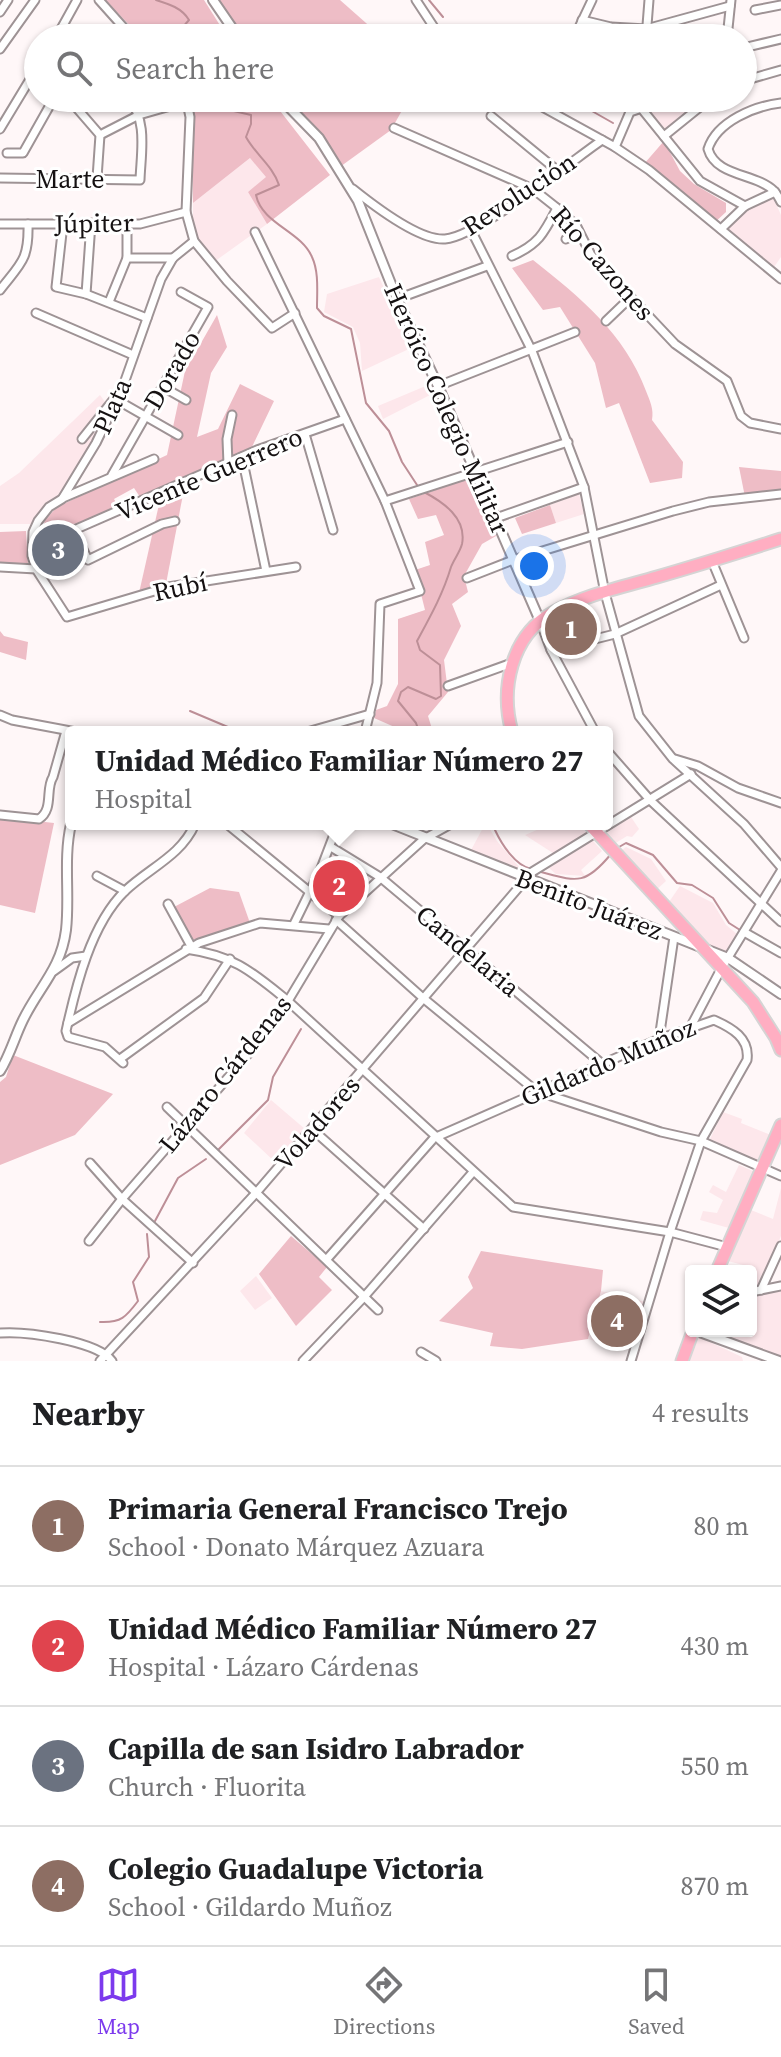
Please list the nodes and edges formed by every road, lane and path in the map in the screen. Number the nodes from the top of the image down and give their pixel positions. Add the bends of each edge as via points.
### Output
1 (8, 0) edge
2 (35, 0) edge
3 (77, 0) edge
4 (99, 0) edge
5 (213, 0) edge
6 (416, 0) edge
7 (592, 0) edge
8 (649, 0) edge
9 (730, 3) edge
10 (781, 5) edge
11 (755, 10) dead end
12 (0, 12) edge
13 (582, 20) junction
14 (64, 24) edge
15 (120, 24) edge
16 (229, 24) edge
17 (432, 24) edge
18 (580, 24) edge
19 (599, 24) edge
20 (647, 24) edge
21 (673, 24) edge
22 (728, 24) edge
23 (781, 39) edge
24 (757, 45) edge
25 (0, 49) edge
26 (781, 70) edge
27 (757, 77) edge
28 (24, 89) edge
29 (781, 103) edge
30 (757, 107) edge
31 (46, 112) edge
32 (80, 112) edge
33 (137, 112) edge
34 (149, 112) edge
35 (189, 112) edge
36 (294, 112) edge
37 (551, 112) edge
38 (630, 112) edge
39 (644, 112) edge
40 (694, 112) edge
41 (746, 112) edge
42 (139, 115) junction
43 (491, 116) dead end
44 (394, 128) dead end
45 (0, 129) edge
46 (100, 135) junction
47 (664, 136) junction
48 (602, 140) junction
49 (615, 147) junction
50 (7, 153) dead end
51 (558, 171) junction
52 (0, 178) edge
53 (97, 178) junction
54 (351, 188) junction
55 (533, 189) junction
56 (775, 192) junction
57 (781, 202) edge
58 (745, 206) junction
59 (557, 208) junction
60 (186, 212) junction
61 (91, 223) junction
62 (0, 224) edge
63 (28, 224) junction
64 (63, 224) junction
65 (127, 224) junction
66 (721, 229) junction
67 (471, 230) junction
68 (255, 232) dead end
69 (579, 232) junction
70 (566, 239) dead end
71 (194, 241) junction
72 (512, 256) dead end
73 (127, 258) junction
74 (173, 258) junction
75 (487, 266) junction
76 (781, 279) edge
77 (0, 290) edge
78 (181, 292) dead end
79 (86, 294) junction
80 (631, 297) junction
81 (397, 299) junction
82 (109, 302) junction
83 (36, 313) dead end
84 (295, 313) junction
85 (147, 318) junction
86 (606, 321) dead end
87 (575, 332) dead end
88 (532, 351) junction
89 (133, 355) junction
90 (438, 386) junction
91 (163, 387) junction
92 (122, 389) junction
93 (117, 400) junction
94 (186, 400) dead end
95 (232, 415) dead end
96 (145, 416) junction
97 (345, 419) junction
98 (781, 429) edge
99 (305, 434) junction
100 (178, 435) dead end
101 (82, 439) dead end
102 (568, 442) junction
103 (242, 457) junction
104 (154, 459) dead end
105 (228, 464) junction
106 (475, 471) junction
107 (112, 475) junction
108 (584, 487) junction
109 (781, 494) edge
110 (62, 499) junction
111 (385, 501) junction
112 (496, 518) junction
113 (175, 521) dead end
114 (333, 530) dead end
115 (593, 537) junction
116 (781, 539) edge
117 (513, 560) junction
118 (712, 561) junction
119 (0, 567) edge
120 (296, 567) dead end
121 (36, 569) junction
122 (266, 571) junction
123 (467, 578) dead end
124 (721, 585) junction
125 (605, 593) junction
126 (540, 621) junction
127 (615, 634) junction
128 (744, 638) dead end
129 (551, 650) junction
130 (512, 663) junction
131 (448, 686) dead end
132 (370, 714) junction
133 (0, 715) edge
134 (328, 726) edge
135 (367, 726) edge
136 (511, 726) edge
137 (592, 726) edge
138 (65, 731) edge
139 (65, 735) edge
140 (613, 758) edge
141 (673, 759) junction
142 (691, 774) junction
143 (651, 801) junction
144 (781, 803) edge
145 (0, 815) edge
146 (613, 819) edge
147 (70, 830) edge
148 (191, 830) edge
149 (238, 830) edge
150 (336, 830) edge
151 (405, 830) edge
152 (440, 830) edge
153 (590, 830) edge
154 (595, 830) edge
155 (424, 839) junction
156 (331, 847) junction
157 (781, 869) edge
158 (97, 876) dead end
159 (529, 876) junction
160 (380, 877) junction
161 (125, 891) junction
162 (308, 891) junction
163 (762, 902) junction
164 (168, 904) dead end
165 (337, 918) junction
166 (781, 922) edge
167 (294, 924) junction
168 (681, 925) junction
169 (329, 929) junction
170 (744, 932) junction
171 (674, 937) junction
172 (189, 948) junction
173 (703, 948) junction
174 (466, 949) junction
175 (781, 953) edge
176 (86, 956) junction
177 (728, 958) junction
178 (230, 959) junction
179 (721, 969) junction
180 (54, 971) junction
181 (781, 994) edge
182 (423, 998) junction
183 (288, 1001) junction
184 (699, 1010) junction
185 (714, 1020) junction
186 (68, 1023) junction
187 (691, 1026) junction
188 (659, 1039) junction
189 (781, 1050) edge
190 (601, 1063) junction
191 (0, 1071) edge
192 (362, 1071) junction
193 (536, 1091) junction
194 (167, 1107) dead end
195 (781, 1125) edge
196 (184, 1126) junction
197 (312, 1129) junction
198 (434, 1138) junction
199 (781, 1138) edge
200 (701, 1141) junction
201 (90, 1163) dead end
202 (765, 1165) junction
203 (473, 1172) junction
204 (781, 1176) edge
205 (385, 1192) junction
206 (256, 1193) junction
207 (122, 1199) junction
208 (424, 1229) junction
209 (670, 1232) junction
210 (89, 1241) dead end
211 (781, 1246) edge
212 (727, 1247) junction
213 (327, 1259) junction
214 (193, 1263) junction
215 (720, 1265) edge
216 (781, 1286) edge
217 (761, 1290) junction
218 (757, 1291) edge
219 (364, 1297) junction
220 (378, 1310) dead end
221 (0, 1333) edge
222 (692, 1337) edge
223 (710, 1337) edge
224 (421, 1352) dead end
225 (110, 1357) edge
226 (763, 1358) edge
227 (100, 1361) edge
228 (303, 1361) edge
229 (436, 1361) edge
230 (631, 1361) edge
231 (682, 1361) edge
232 (779, 1361) edge

1 - 12 street
2 - 25 street
3 - 14 street
4 - 15 street
5 - 16 street
6 - 17 street
7 - 13 street
8 - 20 street
9 - 21 street
9 - 22 street
10 - 11 street
13 - 18 street
13 - 19 street
23 - 24 street
26 - 27 street
28 - 45 street
29 - 30 street
31 - 50 street via 23,153
32 - 46 street
33 - 42 street
34 - 42 street
35 - 60 street
36 - 54 street, Heróico Colegio Militar via 319,138
37 - 48 street
38 - 49 street
39 - 47 street
40 - 47 street
41 - 56 street via 718,132 708,149 724,167
42 - 46 street
42 - 53 street, Marte via 140,180
43 - 51 street
44 - 55 street, Río Cazones
46 - 53 street
47 - 58 street via 700,181
48 - 49 street
48 - 51 street, Revolución
49 - 66 street
51 - 55 street, Revolución
52 - 53 street, Marte
54 - 67 street, Revolución via 416,231 444,240
54 - 81 street, Heróico Colegio Militar
55 - 59 street, Río Cazones
55 - 67 street, Revolución
56 - 57 street
56 - 58 street
58 - 66 street
59 - 69 street, Río Cazones
59 - 72 street via 532,247
60 - 65 street, Júpiter
60 - 71 street
61 - 64 street, Júpiter
61 - 65 street, Júpiter
61 - 79 street
62 - 63 street, Júpiter
63 - 64 street, Júpiter
63 - 77 street via 26,258
64 - 79 street via 56,287
65 - 73 street
66 - 76 street
67 - 75 street
68 - 84 street
69 - 70 street
69 - 80 street, Río Cazones via 591,255
71 - 74 street, Plata
71 - 84 street via 272,328
73 - 74 street
73 - 82 street
74 - 85 street, Plata
75 - 81 street
75 - 88 street
78 - 91 street, Dorado via 208,307
79 - 82 street
80 - 86 street
80 - 98 street, Río Cazones via 675,344 727,381 744,420
81 - 90 street, Heróico Colegio Militar
82 - 85 street
83 - 89 street
84 - 97 street
85 - 89 street, Plata
87 - 88 street
88 - 90 street
88 - 102 street
89 - 92 street, Plata
90 - 106 street, Heróico Colegio Militar
91 - 94 street
91 - 96 street, Dorado
92 - 93 street, Plata
92 - 101 street
93 - 96 street
93 - 110 street, Plata
95 - 105 street
96 - 100 street
96 - 107 street, Dorado
97 - 99 street, Vicente Guerrero
97 - 111 street
99 - 103 street, Vicente Guerrero
99 - 114 street
102 - 106 street
102 - 108 street
103 - 105 street, Vicente Guerrero
103 - 122 street
104 - 107 street
105 - 113 street, Vicente Guerrero via 74,530 88,560
106 - 111 street
106 - 112 street, Heróico Colegio Militar
107 - 110 street
108 - 112 street
108 - 115 street
109 - 115 street via 709,502
110 - 121 street, Plata via 49,507 33,532
111 - 132 street via 420,591 380,604 377,683
112 - 117 street, Heróico Colegio Militar
115 - 117 street
115 - 125 street
116 - 118 main road
117 - 123 street
117 - 126 street, Heróico Colegio Militar
118 - 124 street
118 - 125 main road
119 - 121 street
120 - 122 street, Rubí
121 - 122 street, Rubí via 67,617 168,587
124 - 127 street
124 - 128 street
125 - 126 main road
125 - 127 street
126 - 129 street, Heróico Colegio Militar
126 - 130 main road
127 - 129 street
127 - 141 street via 639,716
129 - 137 street, Heróico Colegio Militar
130 - 131 street
130 - 136 main road via 507,695
132 - 134 street
132 - 135 street
133 - 138 street
139 - 145 street via 49,781 44,817
140 - 143 street
141 - 142 street
141 - 144 street
142 - 143 street, Voladores
142 - 157 street via 744,824
143 - 146 street, Voladores
143 - 163 street
147 - 180 street via 65,934
148 - 161 street via 180,848
149 - 162 street
150 - 156 street
151 - 155 street, Benito Juárez
152 - 155 street, Lázaro Cárdenas
153 - 159 street, Voladores
154 - 168 main road
155 - 159 street, Benito Juárez
155 - 160 street, Lázaro Cárdenas
156 - 160 street, Candelaria
156 - 162 street
157 - 163 street
158 - 161 street
159 - 171 street, Benito Juárez
159 - 174 street, Voladores
160 - 165 street, Lázaro Cárdenas
160 - 174 street, Candelaria
161 - 176 street via 107,911
162 - 165 street
162 - 167 street
163 - 166 street
163 - 170 street
164 - 172 street
165 - 169 street, Lázaro Cárdenas
165 - 182 street
167 - 169 street
167 - 172 street via 260,923
168 - 171 street
168 - 173 main road
169 - 183 street, Lázaro Cárdenas
170 - 175 street
170 - 177 street
171 - 173 street, Benito Juárez
171 - 188 street
172 - 178 street
172 - 186 street
173 - 177 street, Benito Juárez
173 - 179 main road
174 - 182 street, Voladores
174 - 190 street, Candelaria
176 - 180 street via 72,958
176 - 186 street
177 - 179 street
177 - 181 street, Benito Juárez
178 - 183 street
178 - 186 street via 204,998 122,1061 105,1047 68,1037
179 - 184 street
179 - 189 main road via 753,1002
180 - 191 street via 24,1016
182 - 192 street, Voladores
182 - 193 street
183 - 192 street
183 - 196 street, Lázaro Cárdenas
184 - 185 street
184 - 187 street
185 - 187 street, Gildardo Muñoz
185 - 200 street, Gildardo Muñoz via 735,1031 748,1054
187 - 188 street, Gildardo Muñoz
188 - 190 street, Gildardo Muñoz
190 - 193 street, Gildardo Muñoz
192 - 197 street, Voladores
192 - 198 street
193 - 198 street, Gildardo Muñoz
193 - 200 street
194 - 196 street
195 - 202 main road
196 - 206 street
196 - 207 street, Lázaro Cárdenas
197 - 205 street
197 - 206 street, Voladores
198 - 203 street
198 - 205 street, Gildardo Muñoz
199 - 202 street
200 - 202 street
200 - 209 street, Gildardo Muñoz
201 - 207 street
202 - 204 street
202 - 212 main road
203 - 208 street
203 - 209 street via 513,1207
205 - 208 street
205 - 213 street, Gildardo Muñoz
206 - 213 street
206 - 214 street, Voladores
207 - 210 street, Lázaro Cárdenas
207 - 214 street
208 - 219 street
209 - 212 street
209 - 230 street, Gildardo Muñoz
211 - 217 street
212 - 215 main road
213 - 219 street
214 - 225 street, Voladores
216 - 217 street
217 - 218 street
219 - 220 street
219 - 228 street
221 - 225 street via 94,1347
222 - 231 main road
223 - 226 street
224 - 229 street
225 - 227 street, Voladores
226 - 232 street

